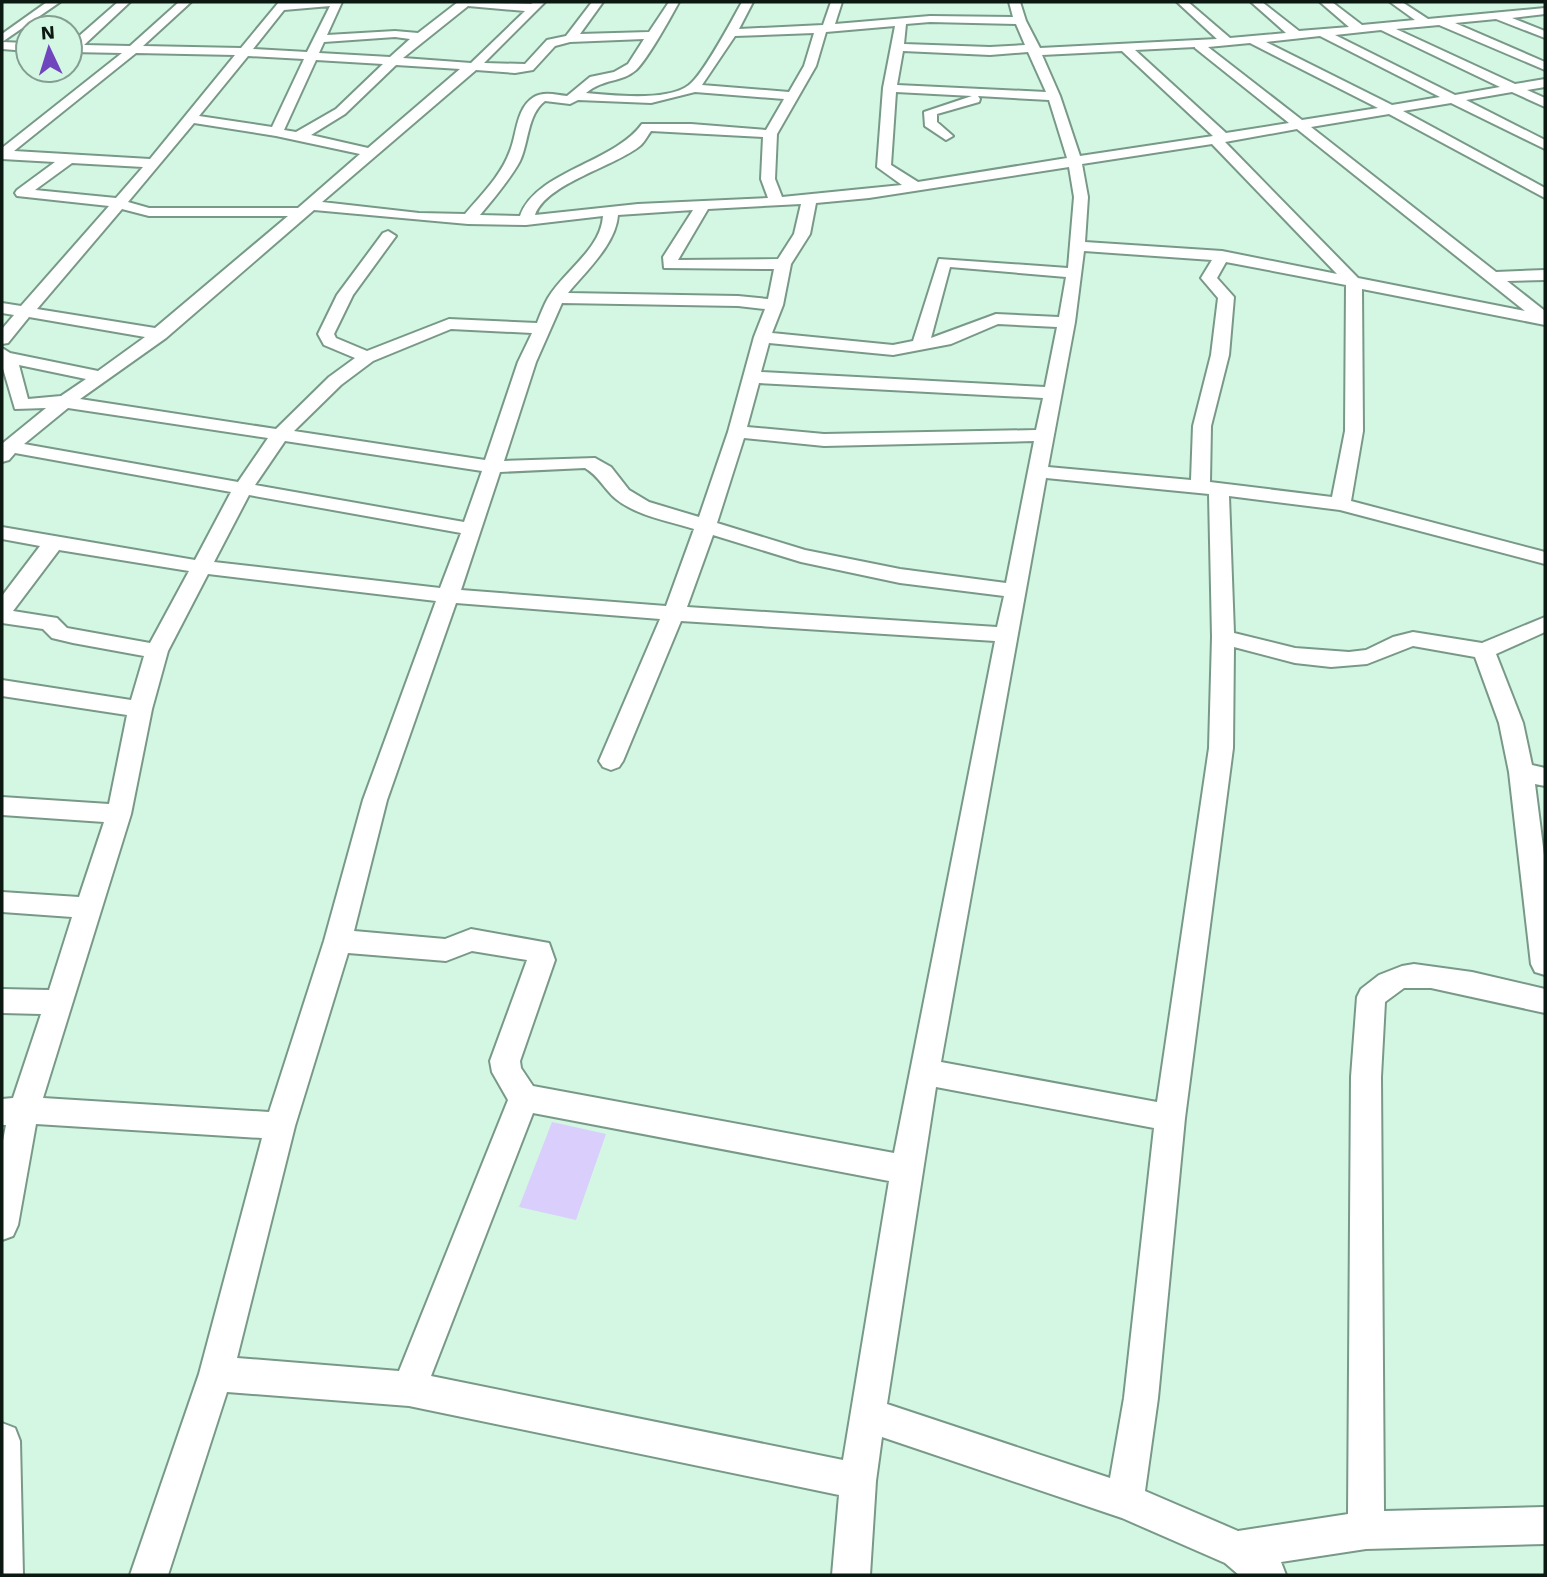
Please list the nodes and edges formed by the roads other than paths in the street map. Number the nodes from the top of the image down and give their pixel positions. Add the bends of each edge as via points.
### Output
1 (54, 2) edge
2 (124, 2) edge
3 (185, 2) edge
4 (337, 2) edge
5 (465, 2) edge
6 (597, 2) edge
7 (674, 2) edge
8 (747, 2) edge
9 (836, 2) edge
10 (1182, 2) edge
11 (1256, 2) edge
12 (1325, 2) edge
13 (1395, 2) edge
14 (1529, 2) edge
15 (283, 4) edge
16 (537, 5) edge
17 (1472, 9) dead end
18 (1017, 11) edge
19 (1544, 11) edge
20 (1490, 15) junction
21 (1440, 21) junction
22 (901, 22) junction
23 (1425, 22) junction
24 (1382, 27) junction
25 (824, 28) junction
26 (1359, 29) junction
27 (731, 33) junction
28 (1322, 33) junction
29 (1545, 34) edge
30 (654, 35) junction
31 (1296, 35) junction
32 (84, 37) edge
33 (421, 37) junction
34 (570, 37) junction
35 (2, 39) edge
36 (321, 39) junction
37 (1252, 40) junction
38 (1227, 42) junction
39 (1199, 45) junction
40 (898, 47) junction
41 (84, 48) edge
42 (1127, 49) junction
43 (131, 50) junction
44 (1035, 50) junction
45 (246, 52) junction
46 (311, 55) junction
47 (394, 60) junction
48 (476, 65) junction
49 (1545, 66) edge
50 (1545, 83) edge
51 (694, 88) junction
52 (889, 88) junction
53 (1516, 88) junction
54 (979, 91) junction
55 (575, 96) junction
56 (794, 96) junction
57 (1054, 96) junction
58 (1453, 99) junction
59 (1545, 103) edge
60 (1390, 109) junction
61 (189, 118) junction
62 (1303, 124) junction
63 (276, 132) junction
64 (770, 135) junction
65 (299, 136) junction
66 (946, 136) dead end
67 (1219, 139) junction
68 (1545, 145) edge
69 (369, 152) junction
70 (2, 155) edge
71 (68, 159) junction
72 (1075, 161) junction
73 (154, 163) junction
74 (914, 186) junction
75 (1545, 194) edge
76 (809, 199) junction
77 (777, 202) junction
78 (119, 203) junction
79 (704, 204) junction
80 (306, 209) junction
81 (611, 212) junction
82 (468, 220) junction
83 (526, 221) junction
84 (388, 236) dead end
85 (1077, 246) junction
86 (1222, 256) junction
87 (783, 264) junction
88 (1075, 273) junction
89 (1545, 275) edge
90 (1494, 277) junction
91 (1354, 283) junction
92 (556, 298) junction
93 (775, 306) junction
94 (2, 308) edge
95 (23, 312) junction
96 (1545, 320) edge
97 (1066, 322) junction
98 (543, 328) junction
99 (160, 334) junction
100 (762, 337) junction
101 (921, 344) junction
102 (3, 349) edge
103 (367, 357) junction
104 (103, 377) junction
105 (753, 377) junction
106 (1052, 393) junction
107 (67, 402) junction
108 (20, 405) junction
109 (2, 407) edge
110 (737, 432) junction
111 (1044, 435) junction
112 (279, 436) junction
113 (6, 451) edge
114 (493, 467) junction
115 (1039, 472) junction
116 (1210, 488) junction
117 (242, 490) junction
118 (1341, 504) junction
119 (706, 525) junction
120 (472, 529) junction
121 (2, 533) edge
122 (53, 543) junction
123 (1545, 558) edge
124 (200, 569) junction
125 (1016, 591) junction
126 (449, 595) junction
127 (674, 612) junction
128 (2, 613) edge
129 (1545, 625) edge
130 (1006, 635) junction
131 (1223, 637) junction
132 (157, 651) junction
133 (1484, 651) junction
134 (2, 688) edge
135 (140, 709) junction
136 (611, 761) dead end
137 (1533, 775) edge
138 (2, 806) edge
139 (119, 814) junction
140 (2, 902) edge
141 (88, 908) junction
142 (338, 940) junction
143 (1545, 964) edge
144 (2, 1001) edge
145 (1545, 1001) edge
146 (58, 1002) junction
147 (925, 1072) junction
148 (524, 1098) junction
149 (13, 1111) edge
150 (1170, 1118) junction
151 (280, 1126) junction
152 (906, 1170) junction
153 (2, 1225) edge
154 (216, 1374) junction
155 (409, 1389) junction
156 (868, 1415) junction
157 (2, 1441) edge
158 (2, 1462) edge
159 (858, 1481) junction
160 (1125, 1501) junction
161 (1545, 1527) edge
162 (1366, 1530) junction
163 (1238, 1549) junction
164 (4, 1575) edge
165 (149, 1575) edge
166 (851, 1575) edge
167 (1267, 1575) edge

1 - 35 street
2 - 32 street
3 - 43 street
4 - 15 street
4 - 36 street
5 - 16 street
5 - 33 street
6 - 34 street
7 - 30 street
8 - 27 street
9 - 25 street
10 - 38 street
11 - 31 street
12 - 26 street
13 - 23 street
14 - 19 street
15 - 45 street
16 - 48 street
17 - 20 street
18 - 22 street
18 - 44 street
19 - 20 street
20 - 21 street
20 - 29 street
21 - 23 street
21 - 49 street
22 - 25 street
22 - 40 street
23 - 24 street
24 - 26 street
24 - 53 street
25 - 27 street
25 - 56 street
26 - 28 street
27 - 51 street
28 - 31 street
28 - 58 street
30 - 34 street
30 - 55 street via 632,67 594,80
31 - 37 street
33 - 36 street via 395,34
33 - 47 street
34 - 48 street via 551,43 529,67
36 - 46 street
37 - 38 street
37 - 60 street
38 - 39 street
39 - 42 street
39 - 62 street
40 - 44 street
40 - 52 street
41 - 43 street
42 - 44 street
42 - 67 street
43 - 45 street
43 - 70 street
44 - 57 street
45 - 46 street
45 - 61 street
46 - 47 street
46 - 63 street
47 - 48 street
47 - 65 street via 336,117
48 - 69 street
50 - 53 street
51 - 55 street via 681,95 646,99
51 - 56 street
52 - 54 street
52 - 74 street via 884,167
53 - 58 street
53 - 59 street
54 - 57 street
54 - 66 street via 974,99 930,112 930,123
55 - 82 street via 568,101 537,101 523,124 510,166
56 - 64 street
57 - 72 street
58 - 60 street
58 - 68 street
60 - 62 street
60 - 75 street
61 - 63 street
61 - 73 street
62 - 67 street
62 - 90 street
63 - 65 street
64 - 77 street via 768,178
64 - 83 street via 647,127 636,142 557,185 531,206
65 - 69 street
67 - 72 street
67 - 91 street
69 - 80 street
70 - 71 street
71 - 73 street
71 - 78 street via 22,193
72 - 74 street
72 - 85 street via 1081,197
73 - 78 street
74 - 76 street
76 - 77 street
76 - 87 street via 802,234
77 - 79 street
78 - 80 street via 149,212
78 - 95 street
79 - 81 street
79 - 87 street via 670,265
80 - 82 street
80 - 99 street
81 - 83 street
81 - 92 street via 610,225 594,252
82 - 83 street
84 - 103 street via 359,274 326,334 330,341
85 - 86 street
85 - 88 street
86 - 91 street
86 - 116 street via 1209,278 1226,296 1220,355 1202,426
87 - 93 street
88 - 97 street
88 - 101 street via 944,262
89 - 90 street
90 - 96 street
91 - 96 street
91 - 118 street via 1354,431
92 - 93 street via 738,301
92 - 98 street
93 - 100 street
94 - 95 street
95 - 99 street
95 - 102 street
97 - 101 street via 996,319 946,340
97 - 106 street
98 - 103 street via 449,324
98 - 114 street via 527,362
99 - 104 street
100 - 101 street via 893,350
100 - 105 street
102 - 104 street
102 - 108 street
103 - 112 street via 335,381
104 - 107 street
105 - 106 street
105 - 110 street
106 - 111 street
107 - 108 street
107 - 112 street
107 - 113 street
108 - 109 street
110 - 111 street via 824,440
110 - 119 street
111 - 115 street
112 - 114 street
112 - 117 street
113 - 117 street
114 - 119 street via 588,461 631,500
114 - 120 street
115 - 116 street
115 - 125 street
116 - 118 street
116 - 131 street
117 - 120 street
117 - 124 street
118 - 123 street
119 - 125 street via 801,556 900,576
119 - 127 street
120 - 126 street
121 - 122 street
122 - 124 street
122 - 128 street
124 - 126 street
124 - 132 street
125 - 130 street
126 - 127 street
126 - 142 street via 375,800
127 - 130 street
127 - 136 street
128 - 132 street via 49,623 72,636
129 - 133 street
130 - 147 street
131 - 133 street via 1315,660 1371,656 1412,639
131 - 150 street via 1221,748
132 - 135 street
133 - 137 street
134 - 135 street
135 - 139 street
137 - 143 street
138 - 139 street
139 - 141 street
140 - 141 street
141 - 146 street
142 - 148 street via 446,950 471,940 539,951 541,960 505,1061
142 - 151 street
144 - 146 street
145 - 162 street via 1427,975 1386,983 1371,997 1366,1077
146 - 149 street
147 - 150 street
147 - 152 street
148 - 152 street
148 - 155 street
149 - 151 street
149 - 153 street
150 - 160 street via 1141,1398
151 - 154 street
152 - 156 street
154 - 155 street
154 - 165 street
155 - 159 street
156 - 159 street
156 - 160 street
157 - 158 street
158 - 164 street
159 - 166 street
160 - 163 street
161 - 162 street
162 - 163 street
163 - 167 street

